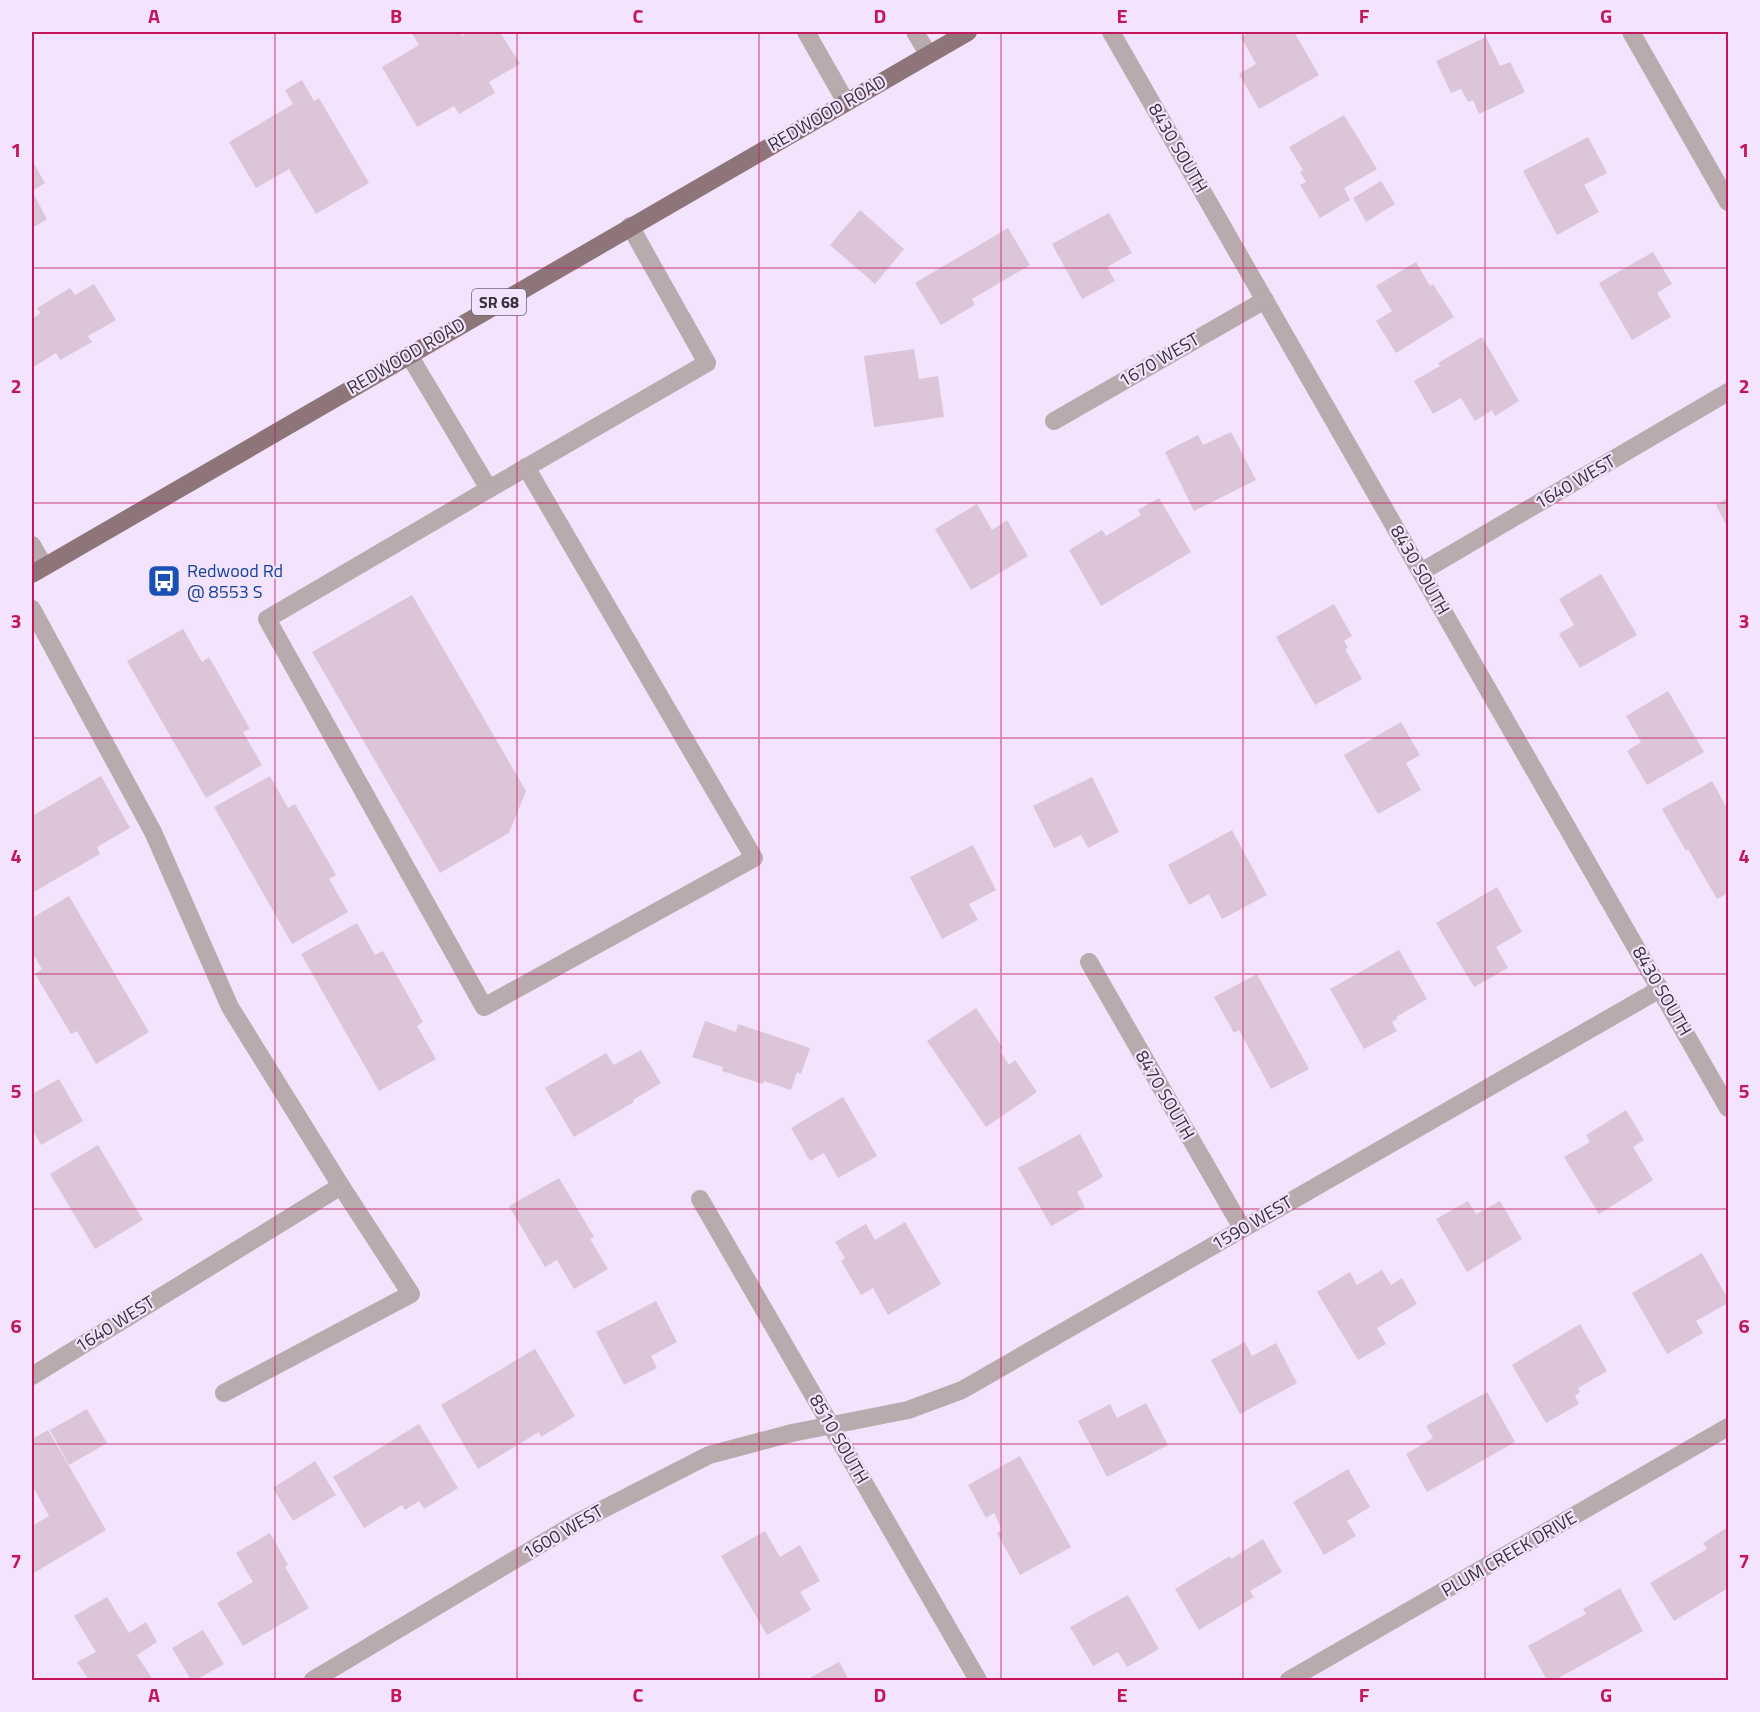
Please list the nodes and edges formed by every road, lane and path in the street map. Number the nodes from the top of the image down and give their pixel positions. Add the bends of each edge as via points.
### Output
1 (806, 32) edge
2 (915, 32) edge
3 (968, 32) edge
4 (1111, 32) edge
5 (1631, 32) edge
6 (928, 54) junction
7 (846, 102) junction
8 (1728, 202) edge
9 (630, 226) junction
10 (1264, 300) junction
11 (409, 355) junction
12 (1728, 392) edge
13 (1054, 421) dead end
14 (526, 467) junction
15 (489, 489) junction
16 (32, 545) edge
17 (38, 570) edge
18 (1421, 572) junction
19 (32, 609) edge
20 (1089, 962) dead end
21 (1660, 989) junction
22 (1728, 1108) edge
23 (341, 1186) junction
24 (700, 1199) dead end
25 (1242, 1228) junction
26 (32, 1376) edge
27 (224, 1393) dead end
28 (831, 1425) junction
29 (1728, 1427) edge
30 (313, 1680) edge
31 (978, 1680) edge
32 (1289, 1680) edge

1 - 7 street
2 - 6 street
3 - 6 main road, REDWOOD ROAD / SR 68
4 - 10 street, 8430 SOUTH
5 - 8 street
6 - 7 main road, REDWOOD ROAD / SR 68
7 - 9 main road, REDWOOD ROAD / SR 68
9 - 11 main road, REDWOOD ROAD / SR 68
9 - 14 street via 707,363
10 - 13 street, 1670 WEST
10 - 18 street, 8430 SOUTH
11 - 15 street
11 - 17 main road, REDWOOD ROAD / SR 68
12 - 18 street, 1640 WEST
14 - 15 street
14 - 15 street via 754,858 484,1007 267,619
16 - 17 street
18 - 21 street, 8430 SOUTH
19 - 23 street via 153,832 230,1007
20 - 25 street, 8470 SOUTH
21 - 22 street, 8430 SOUTH
21 - 25 street, 1590 WEST
23 - 26 street, 1640 WEST
23 - 27 street via 411,1294
24 - 28 street, 8510 SOUTH
25 - 28 street, 1590 WEST via 962,1390 908,1410
28 - 30 street, 1600 WEST via 709,1455 578,1522
28 - 31 street, 8510 SOUTH
29 - 32 street, PLUM CREEK DRIVE

